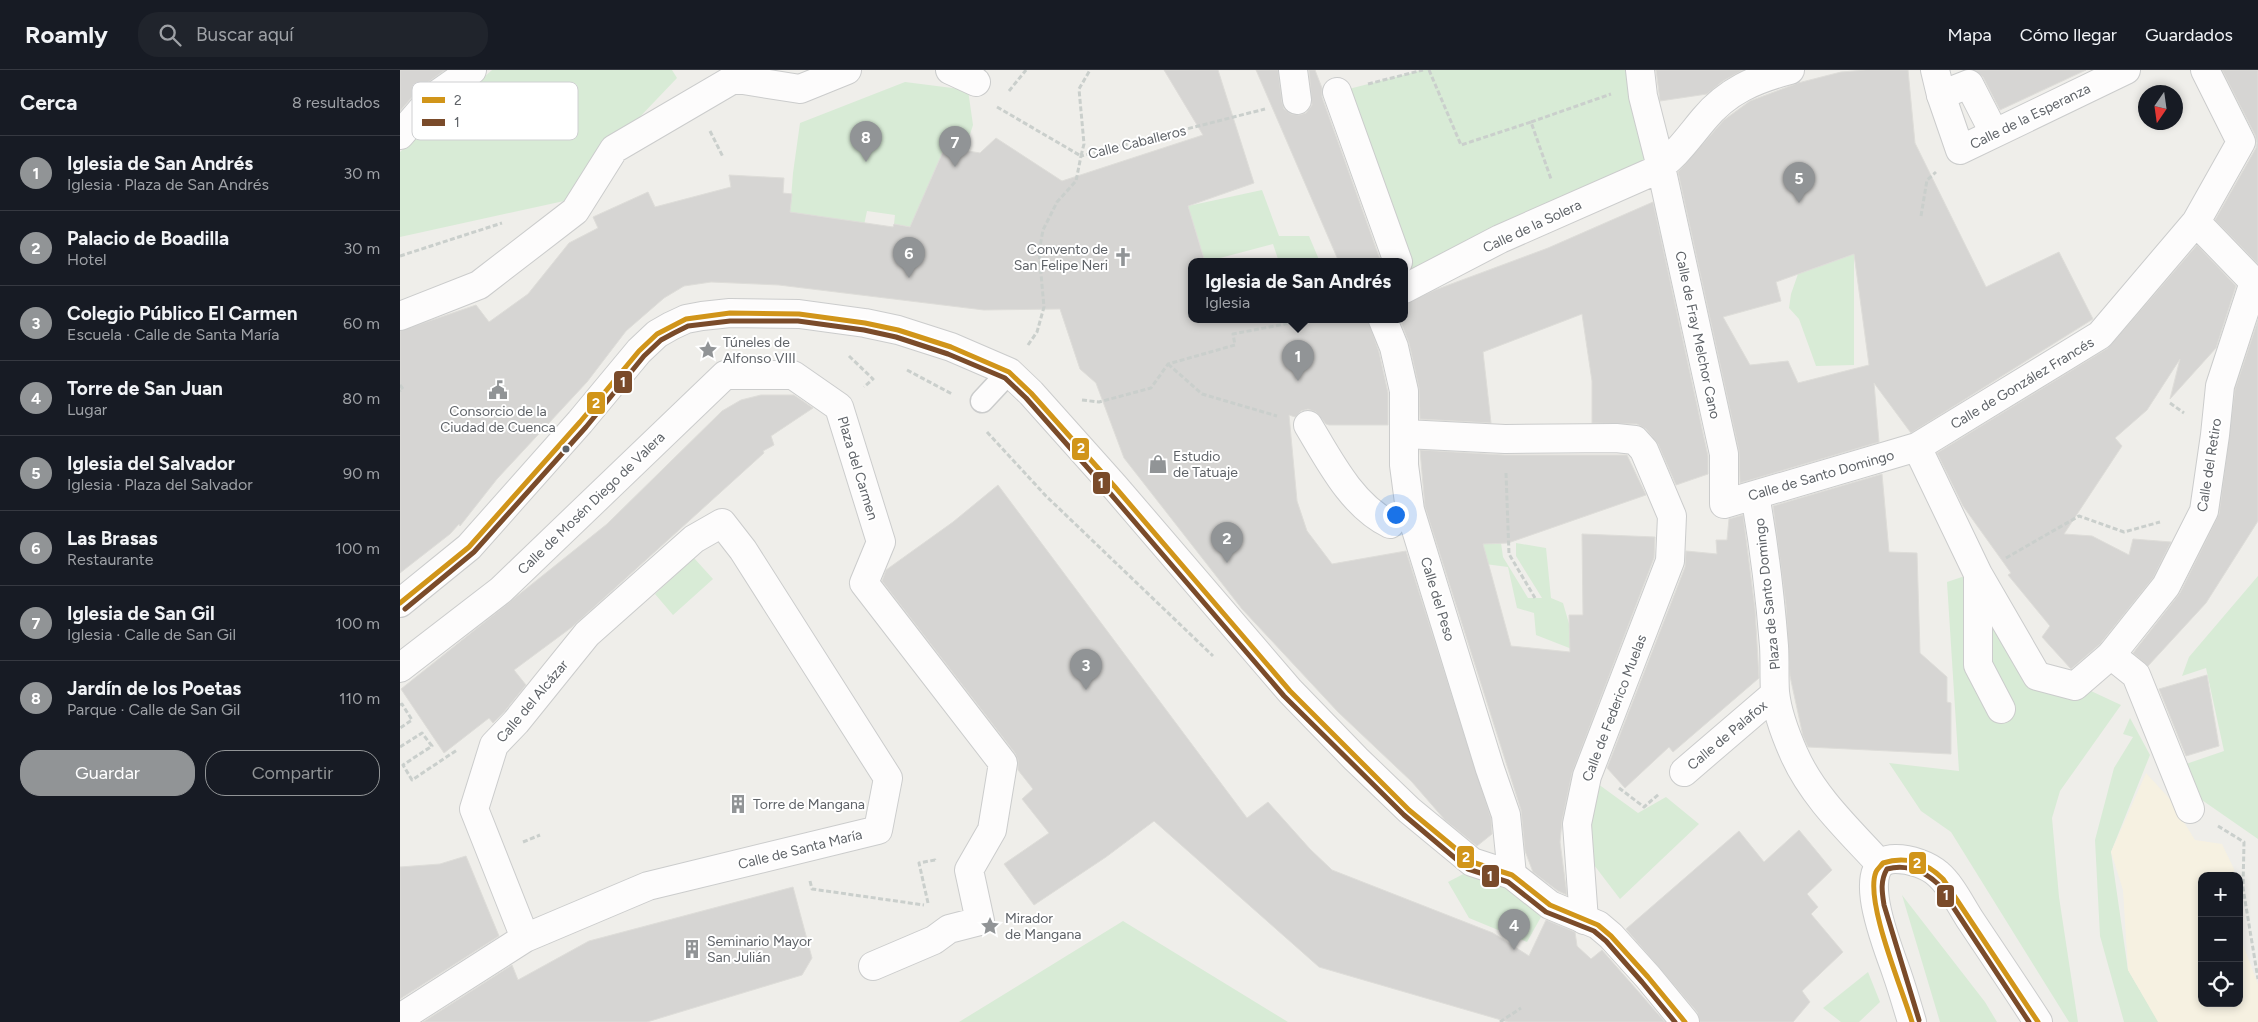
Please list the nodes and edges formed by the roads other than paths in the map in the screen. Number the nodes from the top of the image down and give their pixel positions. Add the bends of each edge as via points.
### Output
1 (472, 70) edge
2 (847, 70) edge
3 (950, 70) edge
4 (1293, 70) edge
5 (1640, 70) edge
6 (1790, 70) edge
7 (2126, 70) edge
8 (2205, 70) edge
9 (743, 74) edge
10 (455, 82) edge
11 (976, 82) road end
12 (1938, 83) edge
13 (1337, 92) road end
14 (1297, 100) road end
15 (412, 121) edge
16 (1988, 121) dead end
17 (400, 135) edge
18 (1661, 167) junction
19 (2196, 222) junction
20 (1397, 258) edge
21 (1408, 284) edge
22 (400, 316) edge
23 (1384, 323) edge
24 (1009, 372) junction
25 (792, 375) joint
26 (982, 401) dead end
27 (1308, 425) road end
28 (1405, 434) junction
29 (1917, 447) junction
30 (1755, 495) junction
31 (1724, 504) joint
32 (722, 523) joint
33 (1390, 524) dead end
34 (1978, 574) junction
35 (400, 603) edge
36 (2111, 655) junction
37 (400, 668) edge
38 (1775, 694) junction
39 (2001, 709) dead end
40 (1684, 772) road end
41 (2190, 809) road end
42 (1880, 864) junction
43 (1512, 875) junction
44 (1584, 920) junction
45 (525, 938) junction
46 (873, 966) dead end
47 (400, 1018) edge
48 (1685, 1022) edge
49 (1912, 1022) edge
50 (2038, 1022) edge

1 - 10 street
2 - 9 street via 800,89
3 - 11 street
4 - 14 street
5 - 18 street, Calle de Fray Melchor Cano via 1643,96
6 - 18 street, Calle de la Solera via 1755,80 1735,90
7 - 12 street, Calle de la Esperanza via 1960,150
8 - 19 street, Calle de González Francés via 2241,142
9 - 22 street via 614,149 575,211 479,285
12 - 16 street, Calle de la Esperanza via 1969,84
13 - 20 street
15 - 17 street
18 - 21 street, Calle de la Solera
18 - 31 street, Calle de Fray Melchor Cano via 1724,454
19 - 29 street, Calle de González Francés via 2100,335
19 - 36 street, Calle del Retiro via 2254,282 2220,386 2204,511 2166,586
23 - 28 street, Calle del Peso via 1401,372
24 - 26 lane
24 - 35 street via 951,347 865,323 765,312 686,319 656,334 638,351 469,547
24 - 43 street via 1110,480 1290,691 1349,753 1455,850 1472,862
25 - 37 street, Calle de Mosén Diego de Valera via 725,375 501,590
25 - 46 street, Plaza del Carmen via 839,407 880,542 864,582 1003,763 992,830 969,870 980,922 949,929 934,940
27 - 33 street via 1352,492
28 - 43 street, Calle del Peso via 1404,465 1410,510 1506,815
28 - 44 street, Calle de Federico Muelas via 1505,445 1578,434 1635,440 1644,450 1672,516 1670,561 1587,776 1577,824
29 - 30 street, Calle de Santo Domingo
29 - 34 street, Calle del Retiro
30 - 31 street, Calle de Santo Domingo
30 - 38 street, Plaza de Santo Domingo via 1770,604
32 - 45 street, Calle del Alcázar via 694,539 587,634 494,746 474,809
32 - 45 street, Calle de Santa María via 743,550 888,778 878,830 648,886
34 - 36 street, Calle del Retiro via 2037,676 2075,686
34 - 39 street, Calle del Retiro via 1978,665
36 - 41 street via 2136,675
38 - 40 street, Calle de Palafox
38 - 42 street, Calle de Palafox via 1794,754 1812,787
42 - 49 street via 1874,890 1879,919
42 - 50 street via 1890,859 1902,859 1921,864 1938,874
43 - 44 street via 1550,905
44 - 48 street via 1598,925 1611,936
45 - 47 street, Calle de Santa María

